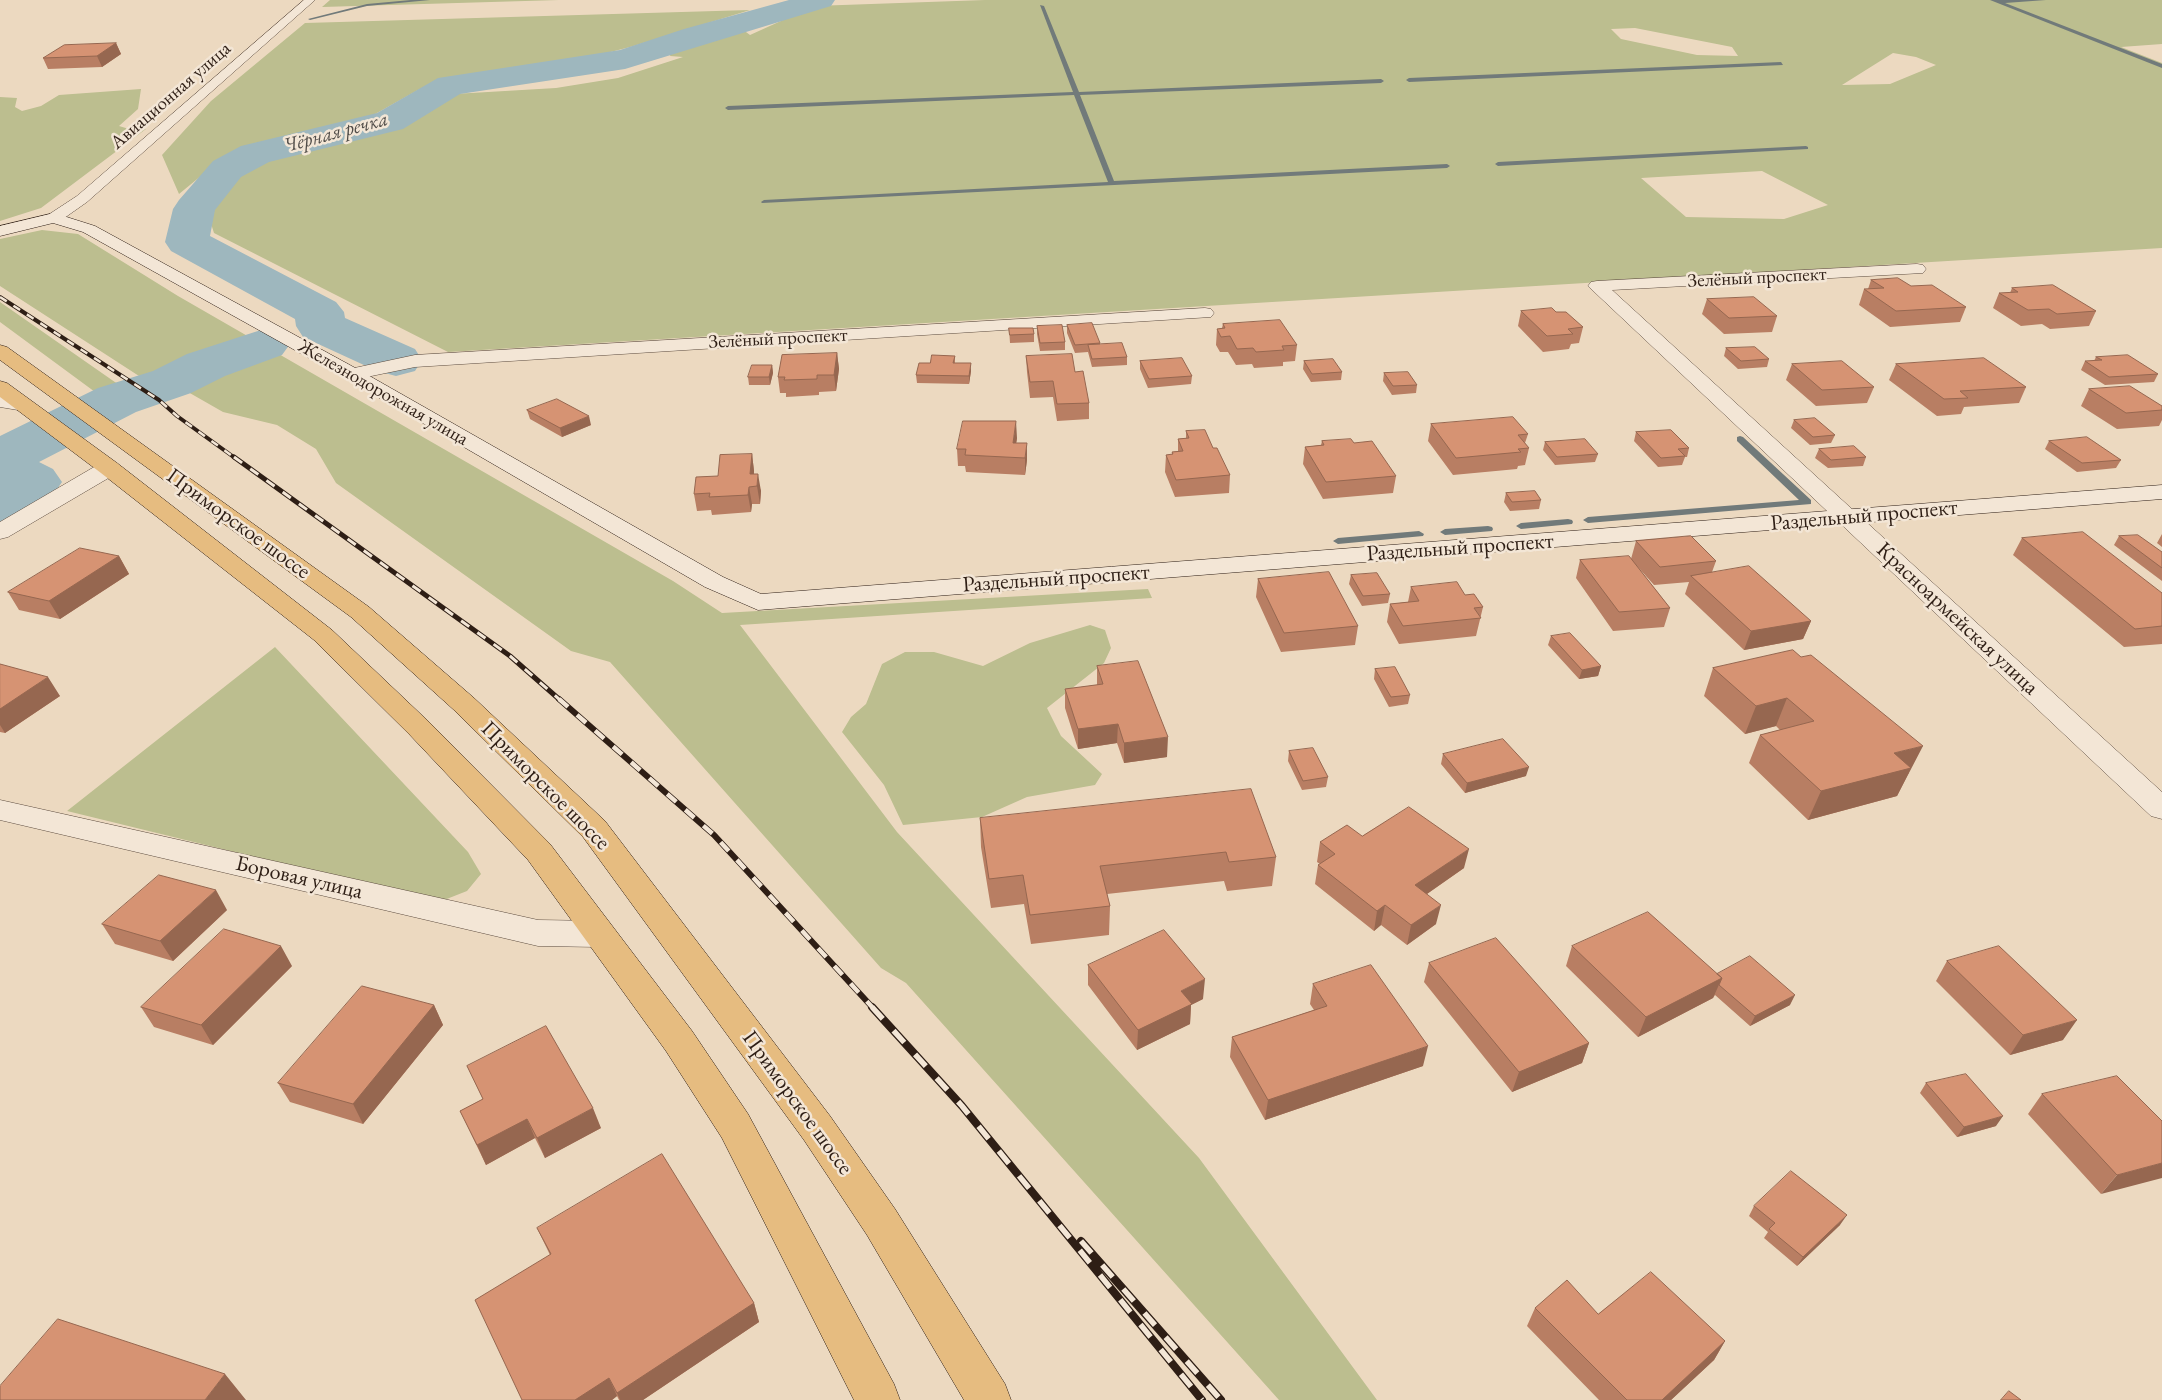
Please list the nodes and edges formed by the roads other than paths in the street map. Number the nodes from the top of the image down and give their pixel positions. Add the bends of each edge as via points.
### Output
1 (310, 0) edge
2 (54, 218) junction
3 (0, 231) edge
4 (1917, 269) dead end
5 (1597, 286) joint
6 (1205, 313) dead end
7 (0, 351) edge
8 (352, 374) junction
9 (0, 387) edge
10 (0, 401) edge
11 (24, 405) junction
12 (67, 419) junction
13 (108, 468) junction
14 (2162, 492) edge
15 (1847, 517) junction
16 (0, 532) edge
17 (758, 602) joint
18 (2162, 809) edge
19 (0, 810) edge
20 (600, 934) junction
21 (878, 1400) edge
22 (989, 1400) edge

1 - 2 street, Авиационная улица via 82,199
2 - 3 street, Железнодорожная улица
2 - 8 street, Железнодорожная улица via 89,228
4 - 5 street, Зелёный проспект
5 - 15 street, Красноармейская улица
6 - 8 street, Зелёный проспект via 415,361
7 - 12 main road, Приморское шоссе
8 - 17 street, Железнодорожная улица via 714,582
9 - 11 main road, Приморское шоссе
10 - 11 street
11 - 12 main road, Приморское шоссе
12 - 13 main road, Приморское шоссе
12 - 22 main road, Приморское шоссе via 360,612 464,704 594,829 817,1128 881,1222
13 - 16 street
13 - 20 main road, Приморское шоссе via 322,635 419,728 539,852
14 - 15 street, Раздельный проспект
15 - 17 street, Раздельный проспект
15 - 18 street, Красноармейская улица
19 - 20 street, Боровая улица via 538,933
20 - 21 main road, Приморское шоссе via 679,1041 735,1126

